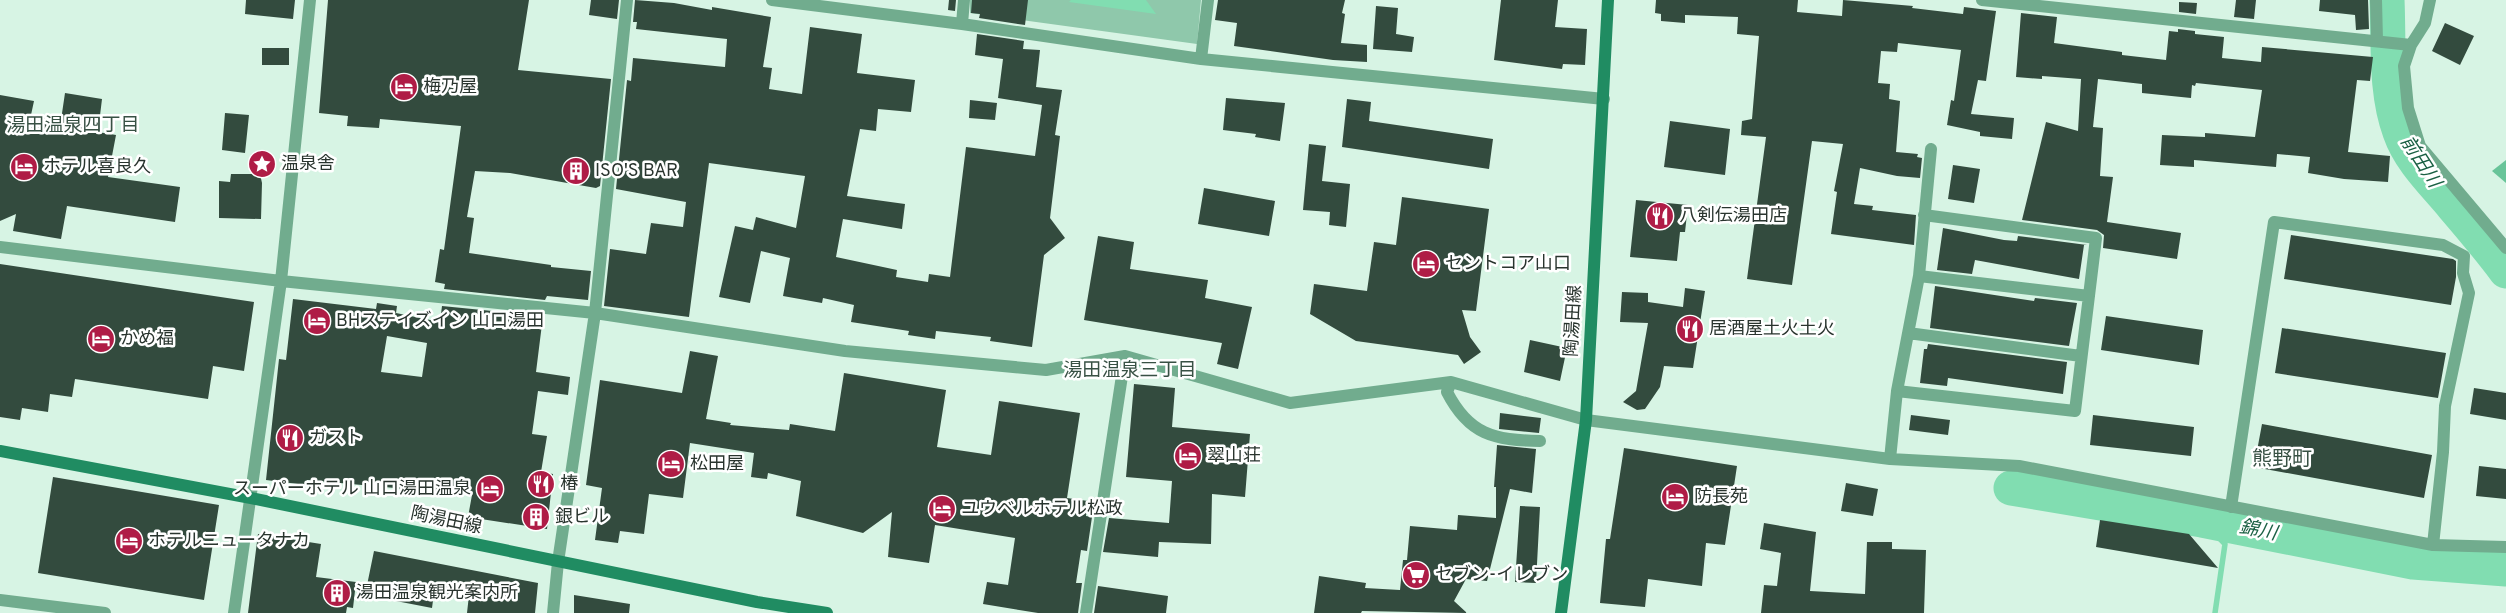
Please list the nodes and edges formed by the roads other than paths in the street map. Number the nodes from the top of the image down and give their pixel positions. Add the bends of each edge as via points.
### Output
1 (310, 0) edge
2 (627, 0) edge
3 (772, 0) edge
4 (964, 0) edge
5 (1208, 0) edge
6 (1608, 0) edge
7 (1982, 0) edge
8 (2376, 0) edge
9 (2430, 0) edge
10 (816, 3) edge
11 (962, 24) junction
12 (2377, 40) junction
13 (2412, 45) junction
14 (1201, 59) junction
15 (1604, 100) junction
16 (1931, 149) dead end
17 (1924, 215) junction
18 (0, 247) edge
19 (2506, 248) edge
20 (1919, 276) junction
21 (281, 281) junction
22 (2089, 296) junction
23 (595, 313) junction
24 (1908, 333) junction
25 (1125, 356) junction
26 (2081, 356) junction
27 (1451, 382) junction
28 (1897, 391) junction
29 (1586, 420) junction
30 (1540, 441) dead end
31 (0, 450) edge
32 (1890, 459) junction
33 (251, 498) junction
34 (2231, 507) junction
35 (2433, 546) junction
36 (2506, 547) edge
37 (558, 562) junction
38 (4, 605) edge
39 (105, 613) edge
40 (234, 613) edge
41 (552, 613) edge
42 (827, 613) edge
43 (1086, 613) edge
44 (1561, 613) edge

1 - 21 street
2 - 23 street
3 - 10 street
4 - 11 street
5 - 14 street
6 - 15 main road, 陶湯田線
7 - 12 street
8 - 12 street
9 - 13 street via 2425,22
10 - 11 street
11 - 14 street
12 - 13 street
13 - 19 street via 2404,66 2408,108 2420,146
14 - 15 street
15 - 29 main road, 陶湯田線
16 - 17 street
17 - 20 street
17 - 22 street via 2096,238
18 - 21 street
20 - 22 street
20 - 24 street
21 - 23 street
21 - 33 street
22 - 26 street
23 - 25 street via 845,351 1046,370
23 - 37 street
24 - 26 street
24 - 28 street
25 - 27 street via 1290,403
25 - 43 street
26 - 28 street via 2075,411
27 - 29 street
27 - 30 street via 1447,392 1456,410 1482,432 1506,440
28 - 32 street
29 - 32 street
29 - 44 main road, 陶湯田線
31 - 33 main road, 陶湯田線
32 - 34 street via 2019,466
33 - 37 main road, 陶湯田線
33 - 40 street
34 - 35 street
34 - 35 street via 2274,222 2443,245 2464,256 2463,273 2469,294 2445,406
35 - 36 street
37 - 41 street
37 - 42 main road, 陶湯田線
38 - 39 street

